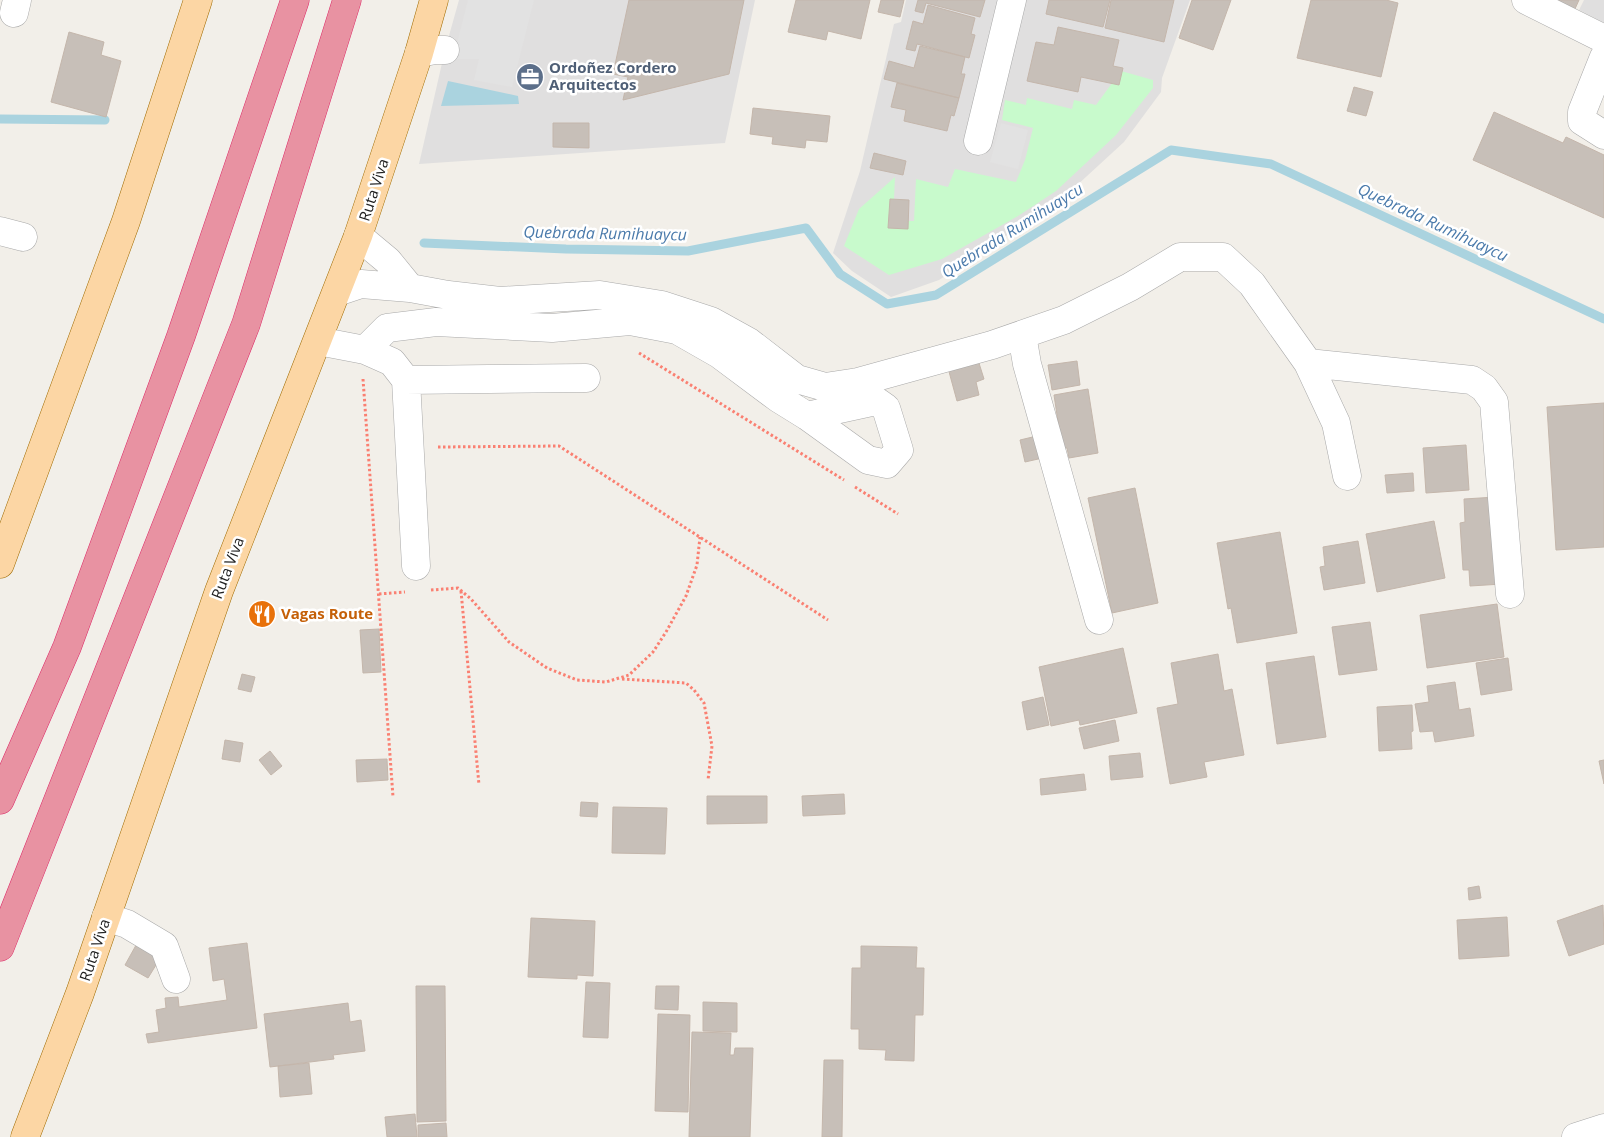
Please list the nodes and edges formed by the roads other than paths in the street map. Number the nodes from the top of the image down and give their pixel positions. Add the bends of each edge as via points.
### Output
1 (198, 0) edge
2 (295, 0) edge
3 (347, 0) edge
4 (434, 0) edge
5 (1012, 0) edge
6 (1526, 0) edge
7 (1604, 39) edge
8 (1604, 57) edge
9 (1604, 135) edge
10 (978, 141) dead end
11 (358, 236) junction
12 (410, 288) junction
13 (337, 292) junction
14 (1022, 335) junction
15 (318, 341) junction
16 (365, 350) junction
17 (1308, 363) junction
18 (586, 378) dead end
19 (406, 380) junction
20 (807, 416) dead end
21 (1347, 476) dead end
22 (0, 564) edge
23 (416, 566) dead end
24 (1510, 594) dead end
25 (1099, 620) dead end
26 (0, 800) edge
27 (106, 917) junction
28 (0, 947) edge
29 (176, 979) dead end
30 (1604, 1128) edge
31 (25, 1137) edge
32 (1576, 1137) edge

1 - 22 main road via 126,221
2 - 26 highway via 171,364 66,646
3 - 28 highway via 246,324
4 - 11 main road, Ruta Viva via 432,51
5 - 10 street
6 - 7 street
8 - 9 street via 1582,112 1582,121
11 - 12 street via 388,261
11 - 13 main road, Ruta Viva
12 - 13 street via 361,284
12 - 14 street via 500,300 600,295 662,304 710,321 749,342 797,379 825,387 858,382
13 - 15 main road, Ruta Viva
14 - 17 street via 1064,320 1180,257 1223,257 1252,284
14 - 25 street via 1027,364
15 - 16 street
15 - 27 main road, Ruta Viva via 219,591
16 - 19 street via 392,362
16 - 20 street via 387,328 436,322 552,328 630,321 677,330 719,354
17 - 21 street via 1336,423
17 - 24 street via 1472,380 1484,388 1494,402
18 - 19 street
19 - 23 street
27 - 29 street via 127,924 164,946
27 - 31 main road, Ruta Viva
30 - 32 street

